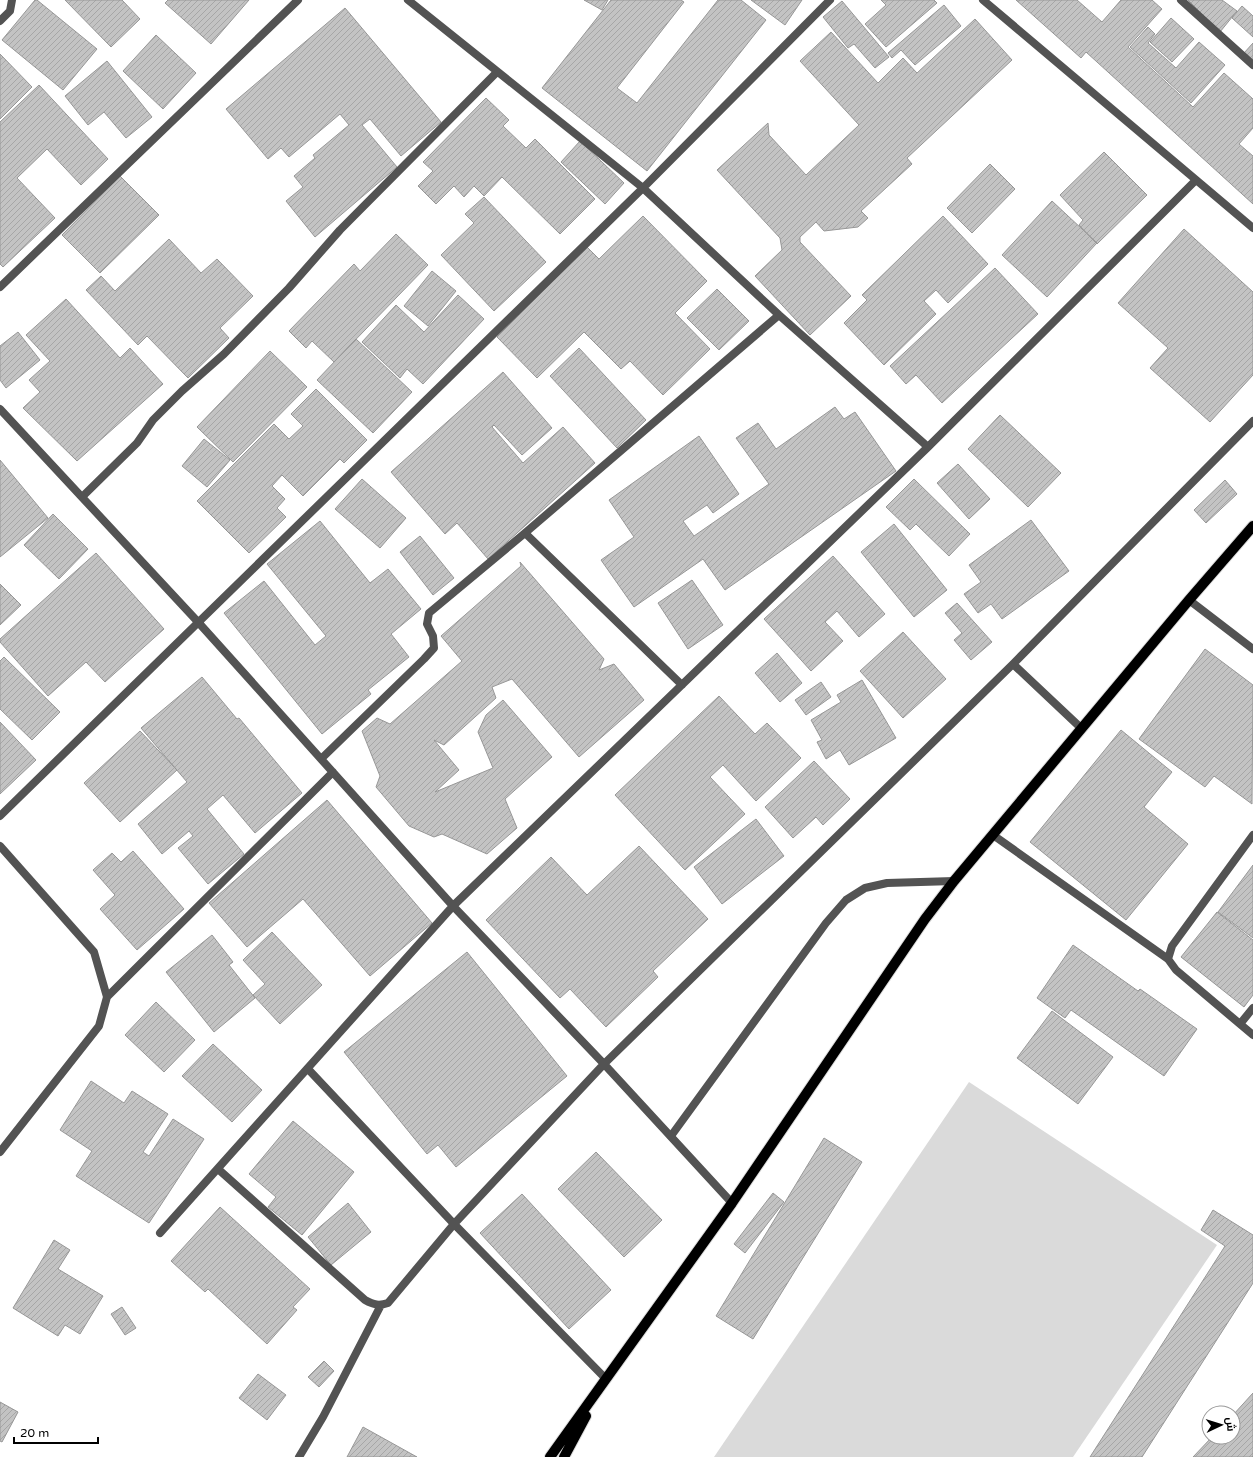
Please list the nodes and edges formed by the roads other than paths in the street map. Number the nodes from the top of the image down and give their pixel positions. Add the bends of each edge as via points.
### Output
1 (12, 0) edge
2 (298, 0) edge
3 (408, 0) edge
4 (830, 0) edge
5 (983, 0) edge
6 (1181, 0) edge
7 (0, 21) edge
8 (1253, 65) edge
9 (497, 72) junction
10 (1196, 180) junction
11 (643, 188) junction
12 (1253, 228) edge
13 (0, 287) edge
14 (779, 314) junction
15 (0, 409) edge
16 (1253, 421) edge
17 (928, 447) junction
18 (82, 497) junction
19 (1253, 526) edge
20 (525, 533) junction
21 (1189, 600) junction
22 (198, 622) junction
23 (1253, 648) edge
24 (1013, 664) junction
25 (682, 685) junction
26 (1081, 728) junction
27 (321, 759) junction
28 (333, 772) junction
29 (0, 816) edge
30 (992, 835) junction
31 (1253, 835) edge
32 (0, 846) edge
33 (954, 881) junction
34 (453, 906) junction
35 (1168, 959) junction
36 (107, 996) junction
37 (1253, 1008) edge
38 (1240, 1024) junction
39 (1253, 1035) edge
40 (604, 1064) junction
41 (308, 1068) junction
42 (671, 1136) junction
43 (0, 1152) edge
44 (218, 1169) junction
45 (732, 1202) junction
46 (454, 1224) junction
47 (160, 1232) dead end
48 (381, 1306) junction
49 (606, 1379) junction
50 (298, 1457) edge
51 (550, 1457) edge
52 (564, 1457) edge

1 - 7 street via 10,11
2 - 13 street
3 - 9 street
4 - 11 street
5 - 10 street
6 - 8 street
9 - 11 street
9 - 18 street via 340,230 289,288 224,354 158,415 137,443
10 - 12 street
10 - 17 street
11 - 14 street
11 - 22 street
14 - 17 street
14 - 20 street
15 - 18 street
16 - 24 street
17 - 25 street
18 - 22 street
19 - 21 main road
20 - 25 street
20 - 27 street via 429,613 427,624 433,636 434,648
21 - 23 street
21 - 26 main road
22 - 27 street
22 - 29 street
24 - 26 street
24 - 40 street
25 - 34 street
26 - 30 main road
27 - 28 street
28 - 34 street
28 - 36 street
30 - 33 main road
30 - 35 street
31 - 35 street via 1172,946
32 - 36 street via 94,952
33 - 42 street via 887,883 865,888 846,900 826,923
33 - 45 main road via 925,919
34 - 40 street
34 - 41 street
35 - 38 street via 1176,970
36 - 43 street via 100,1026
37 - 38 street
38 - 39 street
40 - 42 street
40 - 46 street
41 - 44 street
41 - 46 street
42 - 45 street
44 - 47 street
44 - 48 street via 365,1300
45 - 49 main road
46 - 48 street via 388,1303
46 - 49 street
48 - 50 street via 323,1417
49 - 51 main road
49 - 52 main road

